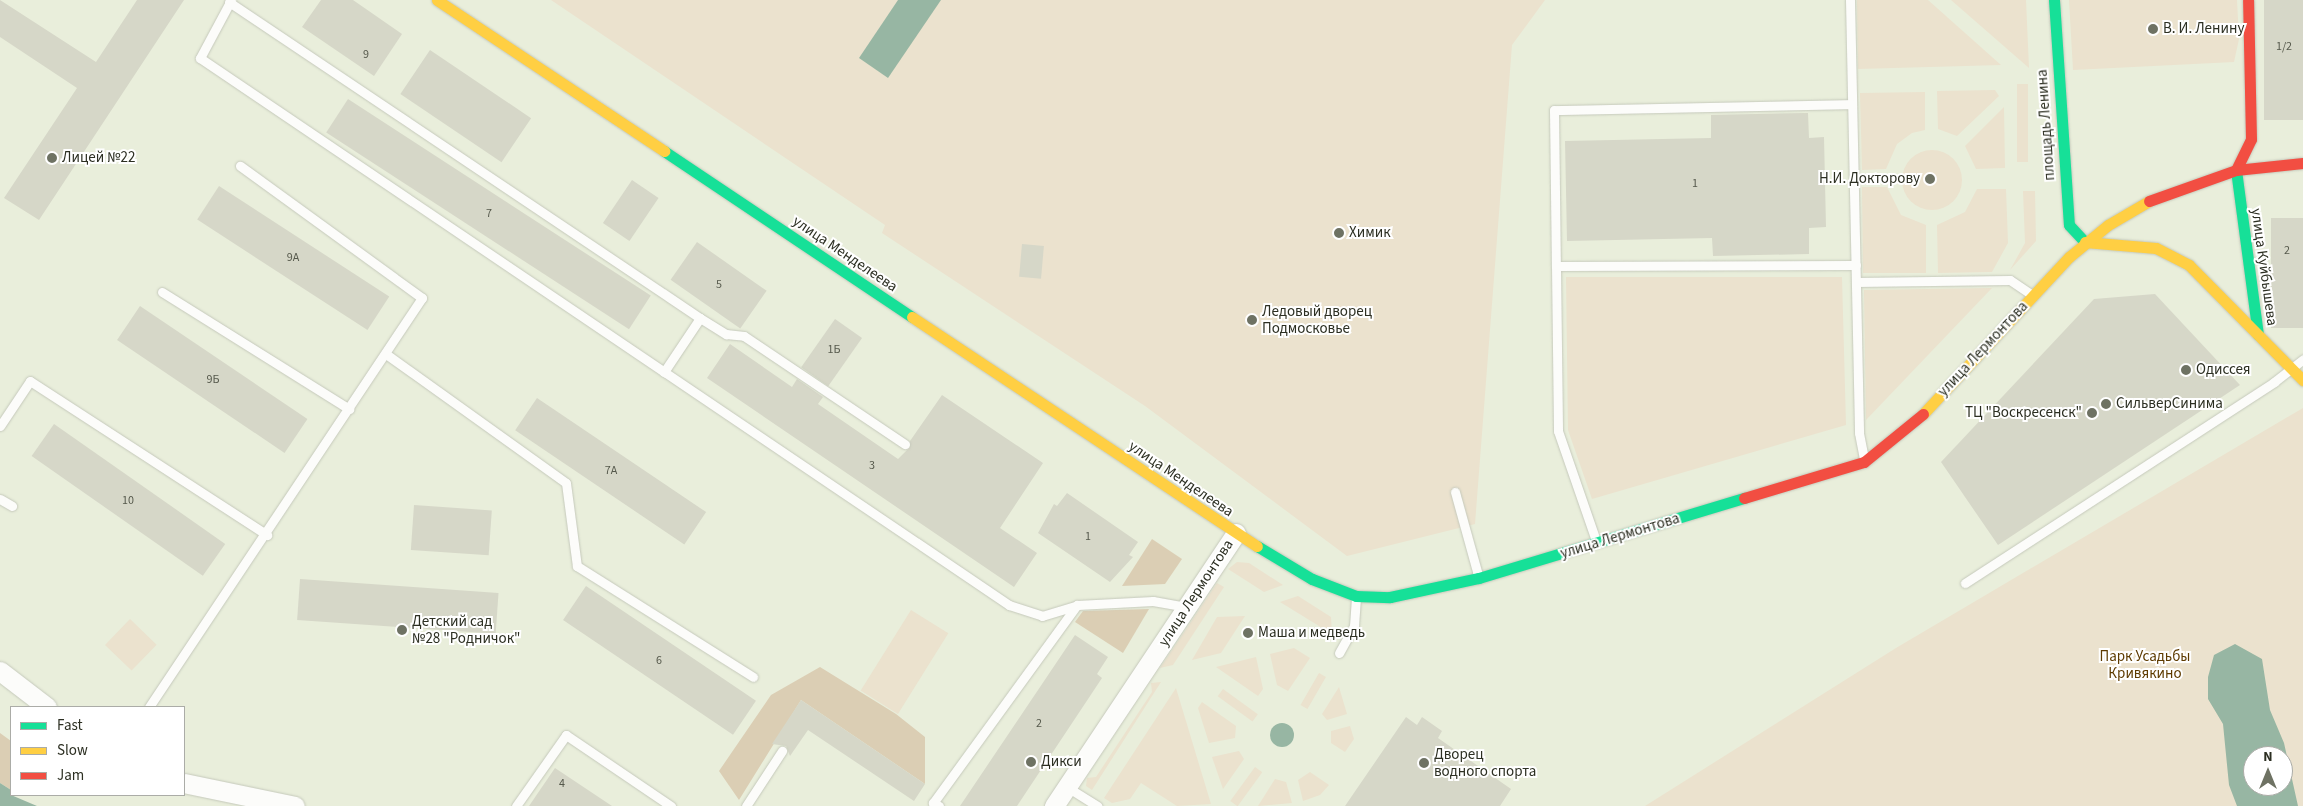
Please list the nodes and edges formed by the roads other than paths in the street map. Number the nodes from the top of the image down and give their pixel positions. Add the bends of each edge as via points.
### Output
1 (437, 0) edge
2 (1850, 0) edge
3 (2054, 0) edge
4 (2248, 0) edge
5 (230, 1) edge
6 (1852, 104) junction
7 (2303, 163) edge
8 (240, 166) dead end
9 (2236, 170) junction
10 (2085, 242) junction
11 (1856, 265) junction
12 (1556, 266) junction
13 (1856, 282) junction
14 (162, 292) dead end
15 (2033, 295) junction
16 (700, 318) junction
17 (2258, 335) junction
18 (386, 354) junction
19 (2303, 359) edge
20 (2292, 368) junction
21 (664, 372) junction
22 (2303, 380) edge
23 (349, 409) junction
24 (0, 426) edge
25 (905, 444) dead end
26 (1864, 462) junction
27 (1455, 492) dead end
28 (0, 499) edge
29 (12, 506) dead end
30 (1236, 533) junction
31 (266, 535) junction
32 (1597, 544) junction
33 (1479, 578) junction
34 (1965, 583) dead end
35 (1356, 596) junction
36 (1077, 605) junction
37 (1187, 607) junction
38 (1339, 653) dead end
39 (0, 671) edge
40 (753, 677) dead end
41 (46, 706) edge
42 (150, 706) edge
43 (782, 751) dead end
44 (185, 783) edge
45 (1067, 787) junction
46 (932, 805) edge
47 (295, 806) edge
48 (516, 806) edge
49 (671, 806) edge
50 (746, 806) edge
51 (1054, 806) edge
52 (1097, 806) edge

1 - 30 main road, улица Менделеева
2 - 6 lane
3 - 10 main road, площадь Ленина via 2069,225
4 - 9 main road via 2251,139
5 - 16 lane
5 - 21 lane via 200,58
6 - 11 lane
6 - 12 lane via 1554,110
7 - 9 main road, улица Лермонтова
8 - 18 lane via 422,298
9 - 10 main road, улица Лермонтова via 2142,204
9 - 17 main road, улица Куйбышева
10 - 15 main road, улица Лермонтова
10 - 17 main road via 2137,245 2170,253 2189,265
11 - 12 lane
11 - 13 lane
12 - 32 lane via 1558,432
13 - 15 lane via 2010,280
13 - 26 lane via 1859,433
14 - 23 lane
15 - 26 main road, улица Лермонтова via 1915,422
16 - 21 lane
16 - 25 lane via 726,334 744,336
17 - 20 main road, улица Куйбышева
18 - 23 lane
18 - 40 lane via 566,483 578,566
19 - 20 lane
20 - 22 main road, улица Куйбышева
20 - 34 lane
21 - 36 lane via 1009,605 1042,616
23 - 31 lane
24 - 31 lane via 30,381
26 - 32 main road, улица Лермонтова
27 - 33 lane
28 - 29 lane
30 - 35 main road, улица Лермонтова via 1312,579
30 - 37 street, улица Лермонтова
31 - 42 lane
32 - 33 main road, улица Лермонтова
33 - 35 main road, улица Лермонтова via 1390,597
35 - 38 lane via 1354,626
36 - 37 lane via 1153,601
36 - 46 lane
37 - 45 street, улица Лермонтова
39 - 41 street
43 - 50 lane
44 - 47 street
45 - 51 street, улица Лермонтова
45 - 52 lane
48 - 49 lane via 566,735

